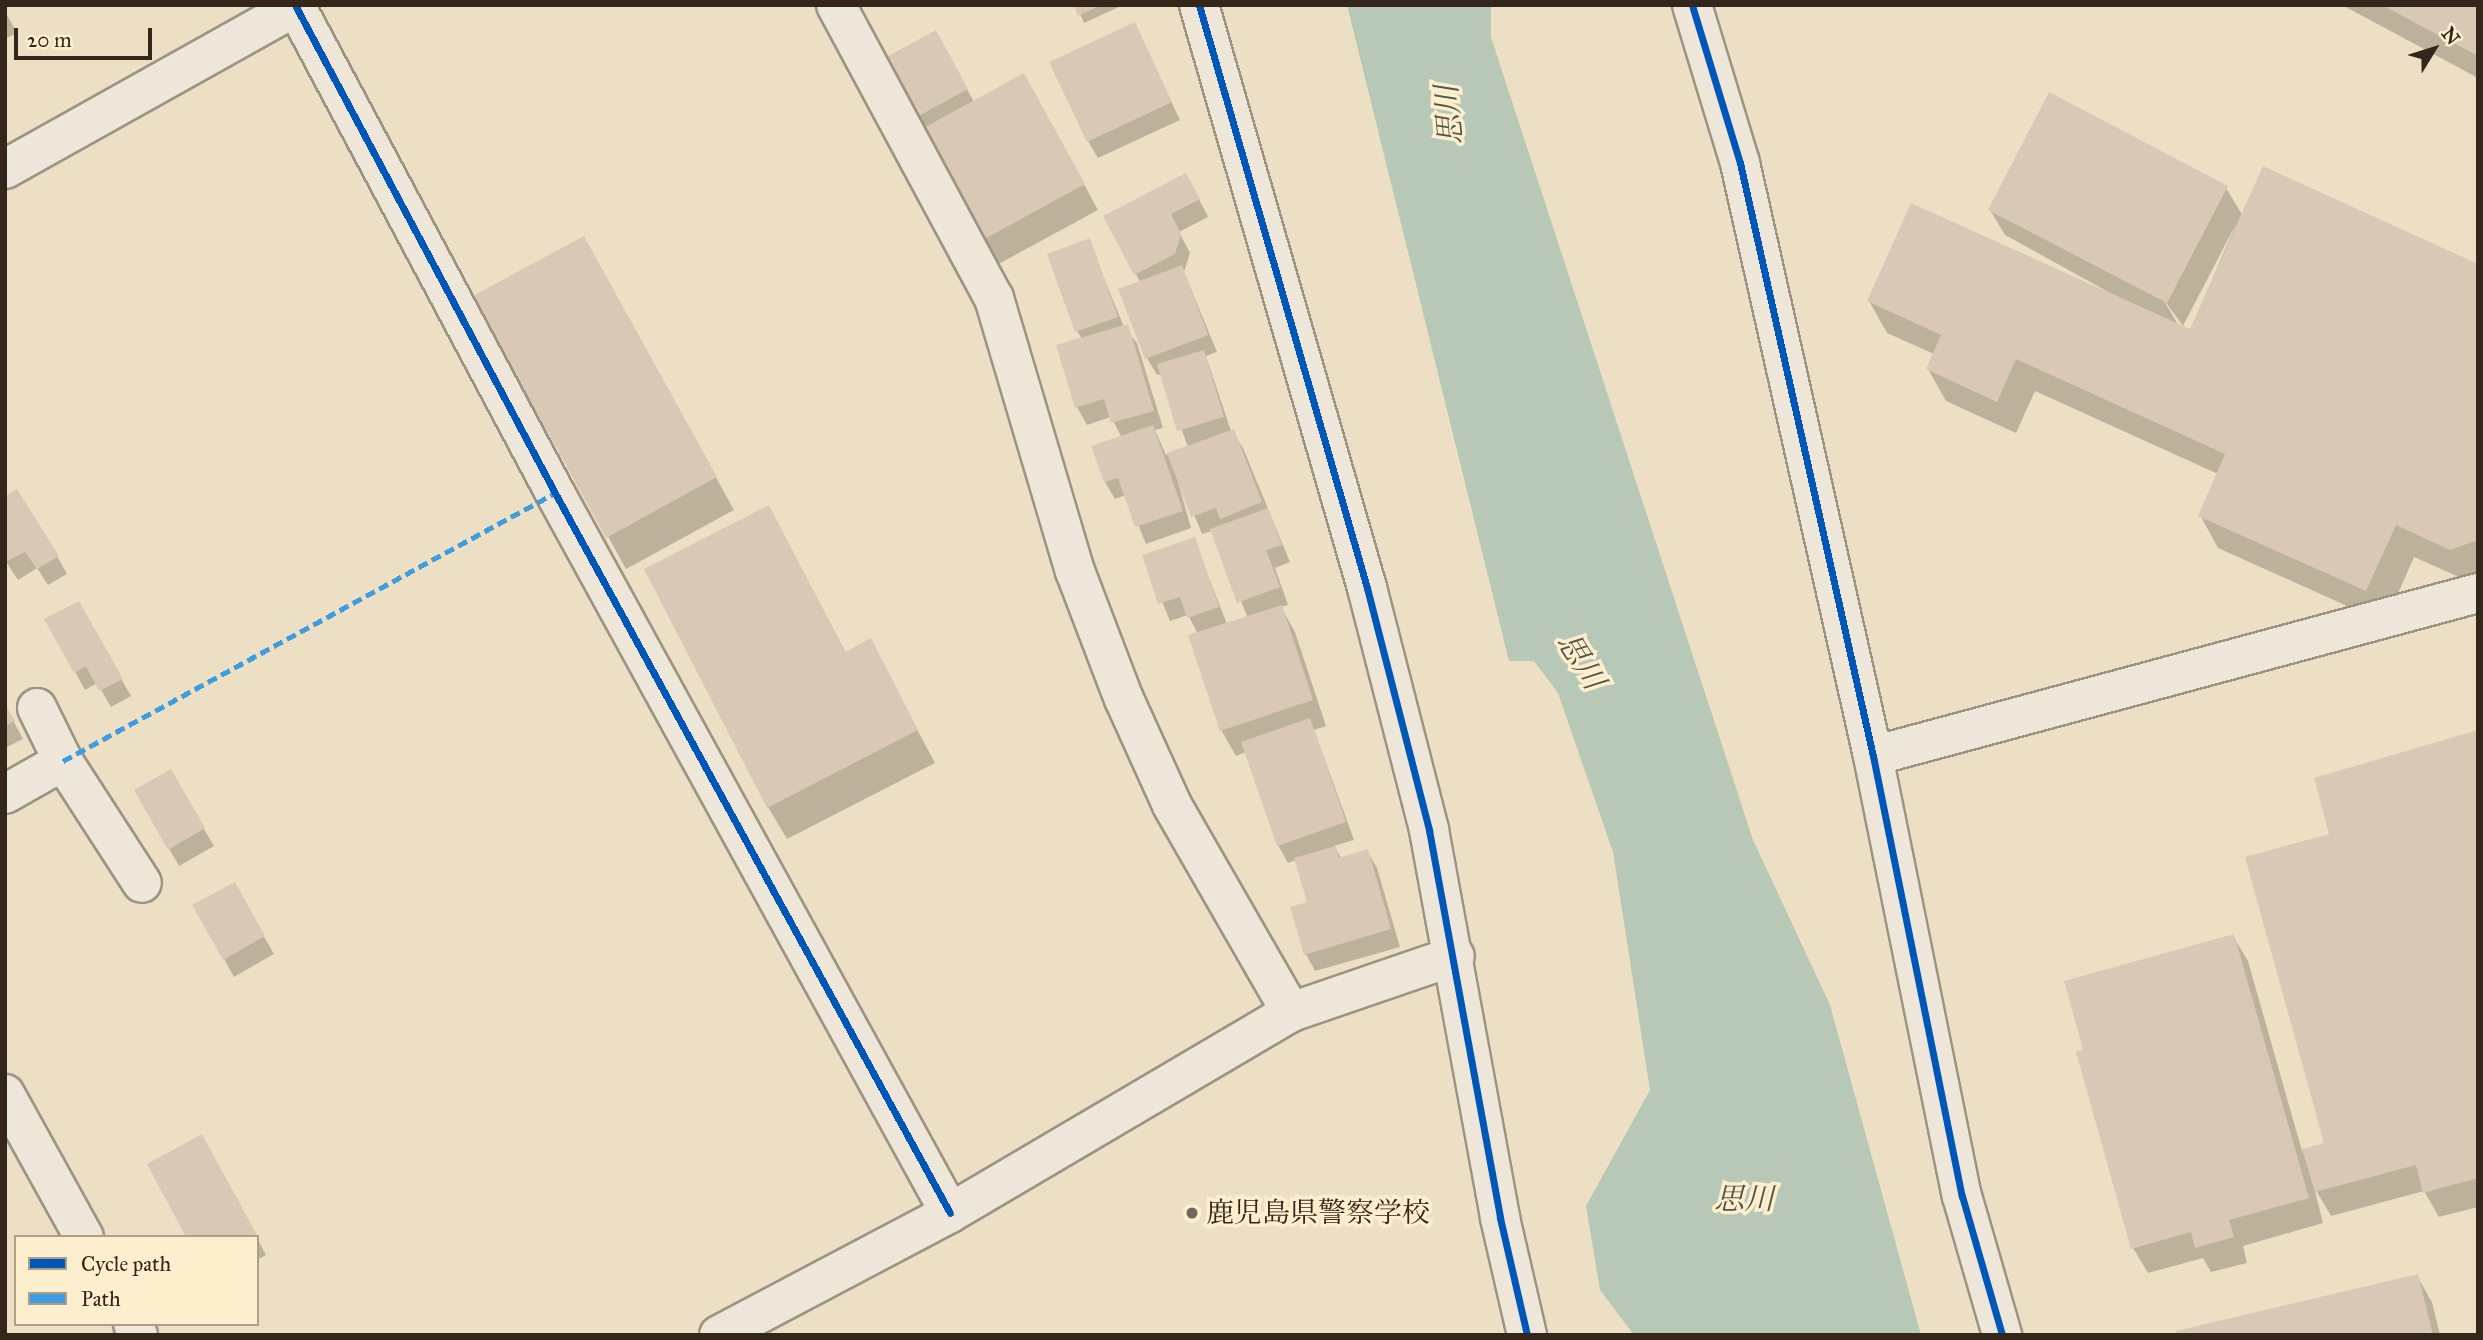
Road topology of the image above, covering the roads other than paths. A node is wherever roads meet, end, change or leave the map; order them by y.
1 (836, 5) edge
2 (1199, 5) edge
3 (1692, 5) edge
4 (296, 6) edge
5 (5, 169) edge
6 (2478, 593) edge
7 (37, 708) dead end
8 (1873, 756) junction
9 (63, 761) junction
10 (5, 794) edge
11 (142, 883) dead end
12 (1455, 956) junction
13 (1291, 1012) junction
14 (5, 1094) edge
15 (950, 1213) junction
16 (83, 1235) edge
17 (719, 1335) edge
18 (1527, 1335) edge
19 (2002, 1335) edge

1 - 13 street
2 - 12 street
3 - 8 street
4 - 5 street
4 - 15 street
6 - 8 street
7 - 9 street
8 - 19 street
9 - 10 street
9 - 11 street
12 - 13 street
12 - 18 street
13 - 15 street
14 - 16 street
15 - 17 street

